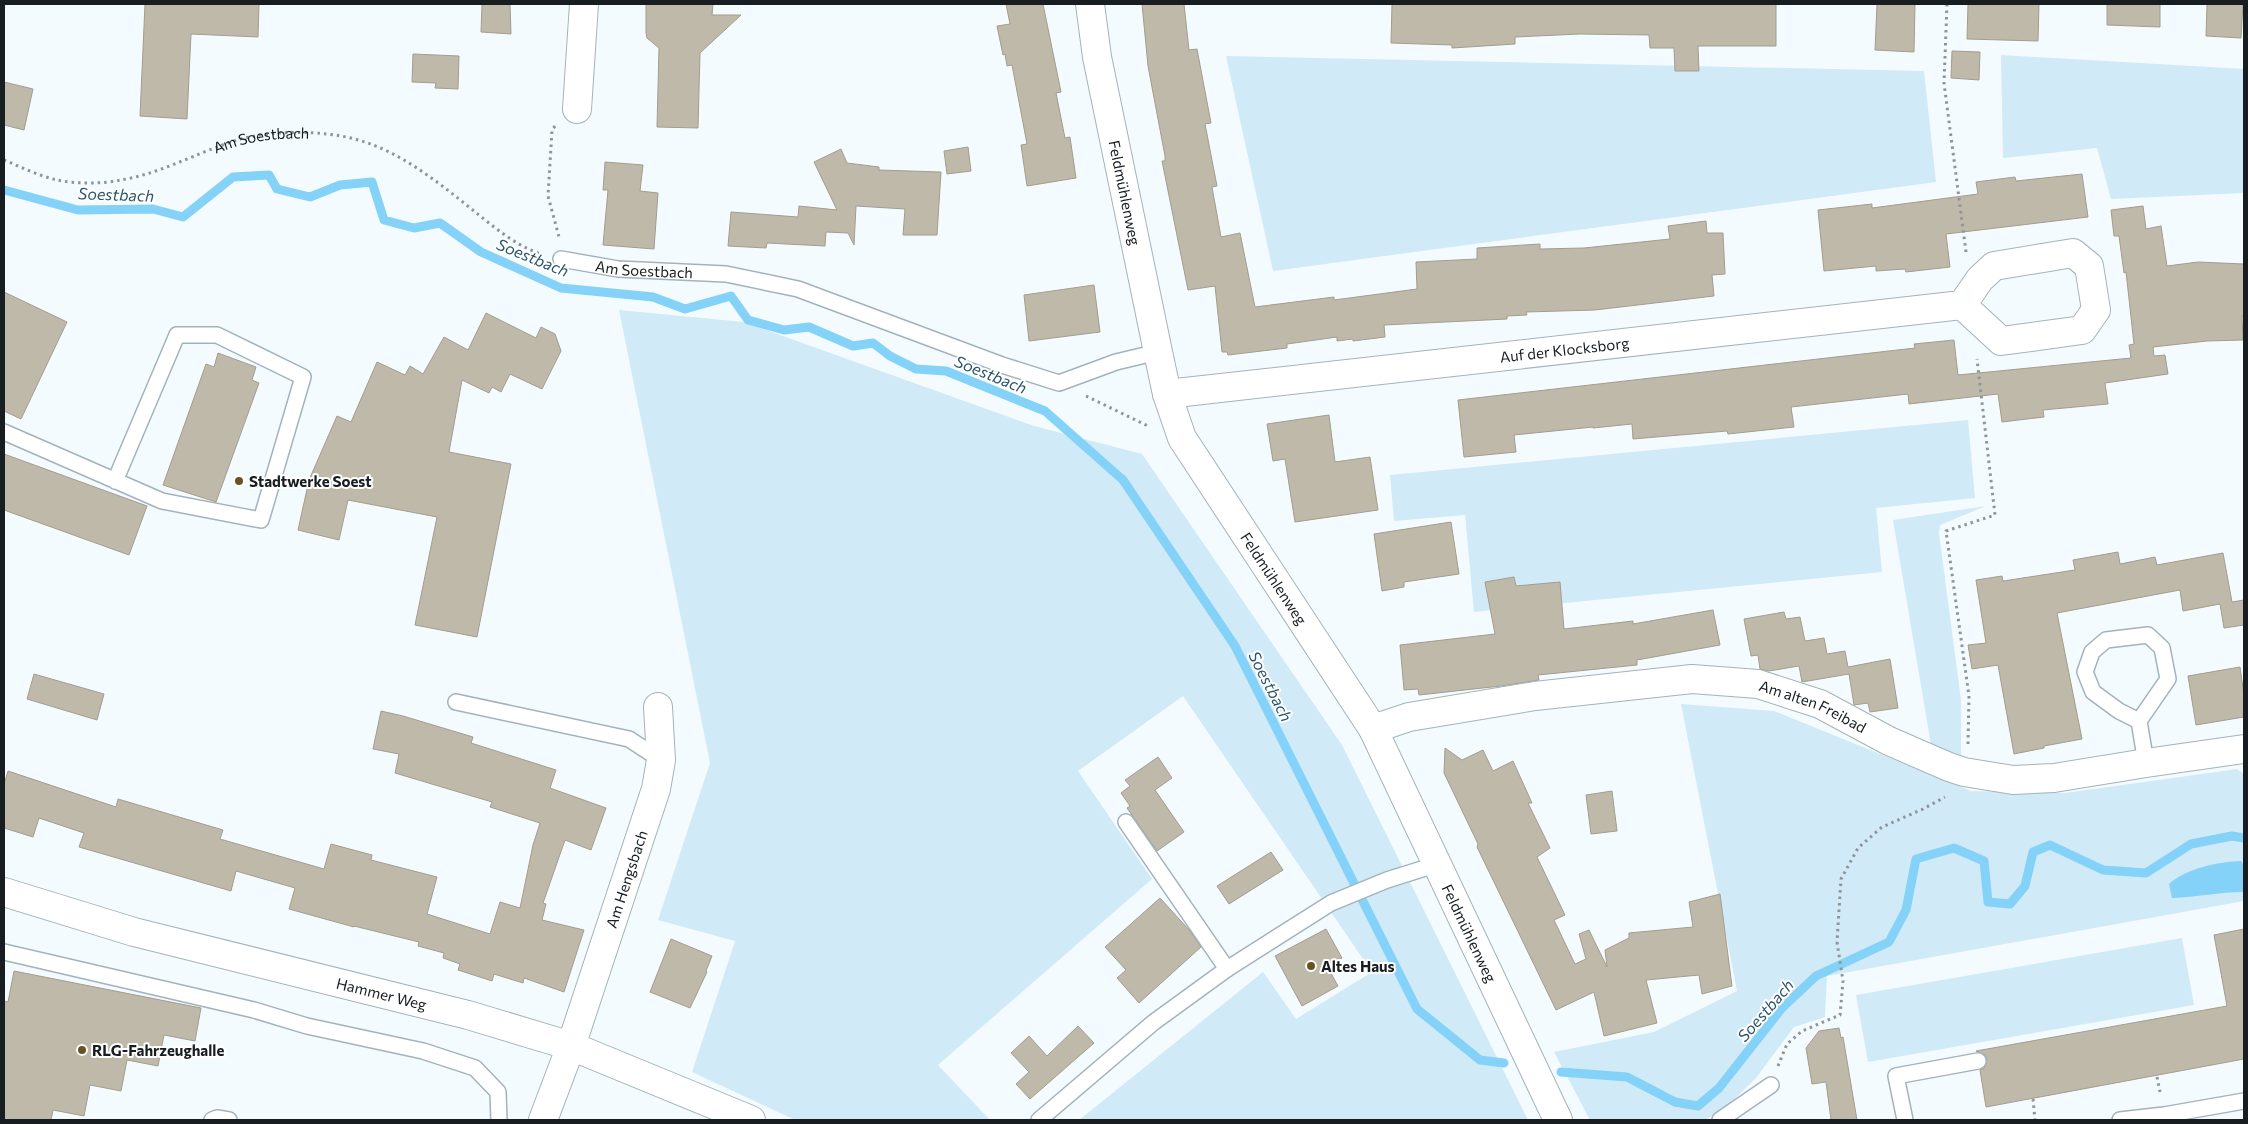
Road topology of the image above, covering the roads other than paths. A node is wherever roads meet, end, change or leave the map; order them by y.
1 (584, 4) edge
2 (1090, 4) edge
3 (577, 109) road end
4 (561, 259) road end
5 (1962, 305) junction
6 (1158, 352) junction
7 (1167, 394) junction
8 (4, 432) edge
9 (115, 481) junction
10 (456, 702) dead end
11 (658, 708) dead end
12 (2139, 722) junction
13 (1373, 729) junction
14 (2244, 749) edge
15 (661, 760) junction
16 (2146, 763) junction
17 (1126, 822) dead end
18 (1438, 864) junction
19 (4, 892) edge
20 (4, 952) edge
21 (1227, 969) junction
22 (571, 1046) junction
23 (1978, 1061) dead end
24 (1770, 1085) road end
25 (2244, 1101) edge
26 (212, 1120) edge
27 (228, 1120) edge
28 (499, 1120) edge
29 (543, 1120) edge
30 (751, 1120) edge
31 (1039, 1120) edge
32 (1558, 1120) edge
33 (1720, 1120) edge
34 (1905, 1120) edge
35 (2120, 1120) edge

1 - 3 street
2 - 6 street, Feldmühlenweg
4 - 6 lane, Am Soestbach
5 - 5 street
5 - 7 street, Auf der Klocksborg
6 - 7 street, Feldmühlenweg
7 - 13 street, Feldmühlenweg
8 - 9 lane
9 - 9 lane
10 - 15 lane
11 - 15 street, Am Hengsbach
12 - 12 lane
12 - 16 lane
13 - 16 street, Am alten Freibad
13 - 18 street, Feldmühlenweg
14 - 16 street, Am alten Freibad
15 - 22 street, Am Hengsbach
17 - 21 lane
18 - 21 lane
18 - 32 street, Feldmühlenweg
19 - 22 street, Hammer Weg
20 - 28 lane
21 - 31 lane
22 - 29 street, Am Hengsbach
22 - 30 street, Hammer Weg
23 - 34 lane
24 - 33 lane
25 - 35 lane
26 - 27 lane

